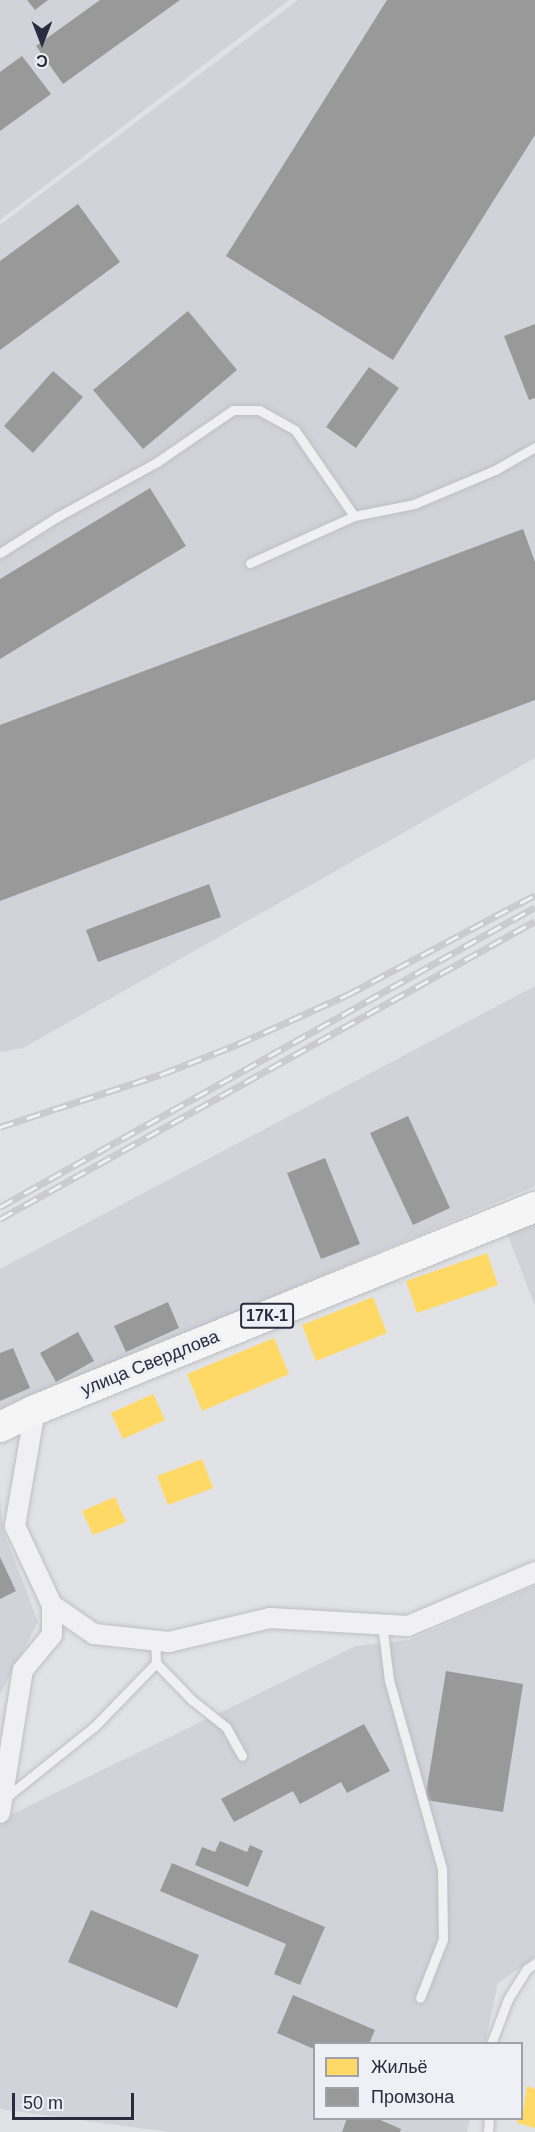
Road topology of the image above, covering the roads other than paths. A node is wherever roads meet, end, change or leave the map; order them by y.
1 (535, 447) edge
2 (354, 516) junction
3 (0, 553) edge
4 (250, 563) dead end
5 (535, 1207) edge
6 (35, 1410) junction
7 (0, 1426) edge
8 (535, 1572) edge
9 (52, 1605) junction
10 (381, 1624) junction
11 (155, 1641) junction
12 (156, 1664) junction
13 (242, 1756) dead end
14 (1, 1807) edge
15 (535, 1963) edge
16 (420, 1998) dead end
17 (491, 2042) edge

1 - 2 lane
2 - 3 lane
2 - 4 lane
5 - 6 main road, улица Свердлова / 17К-1
6 - 7 main road, улица Свердлова / 17К-1
6 - 9 street
8 - 10 street
9 - 11 street
9 - 14 street
10 - 11 street
10 - 16 lane
11 - 12 lane
12 - 13 lane
12 - 14 lane
15 - 17 lane

